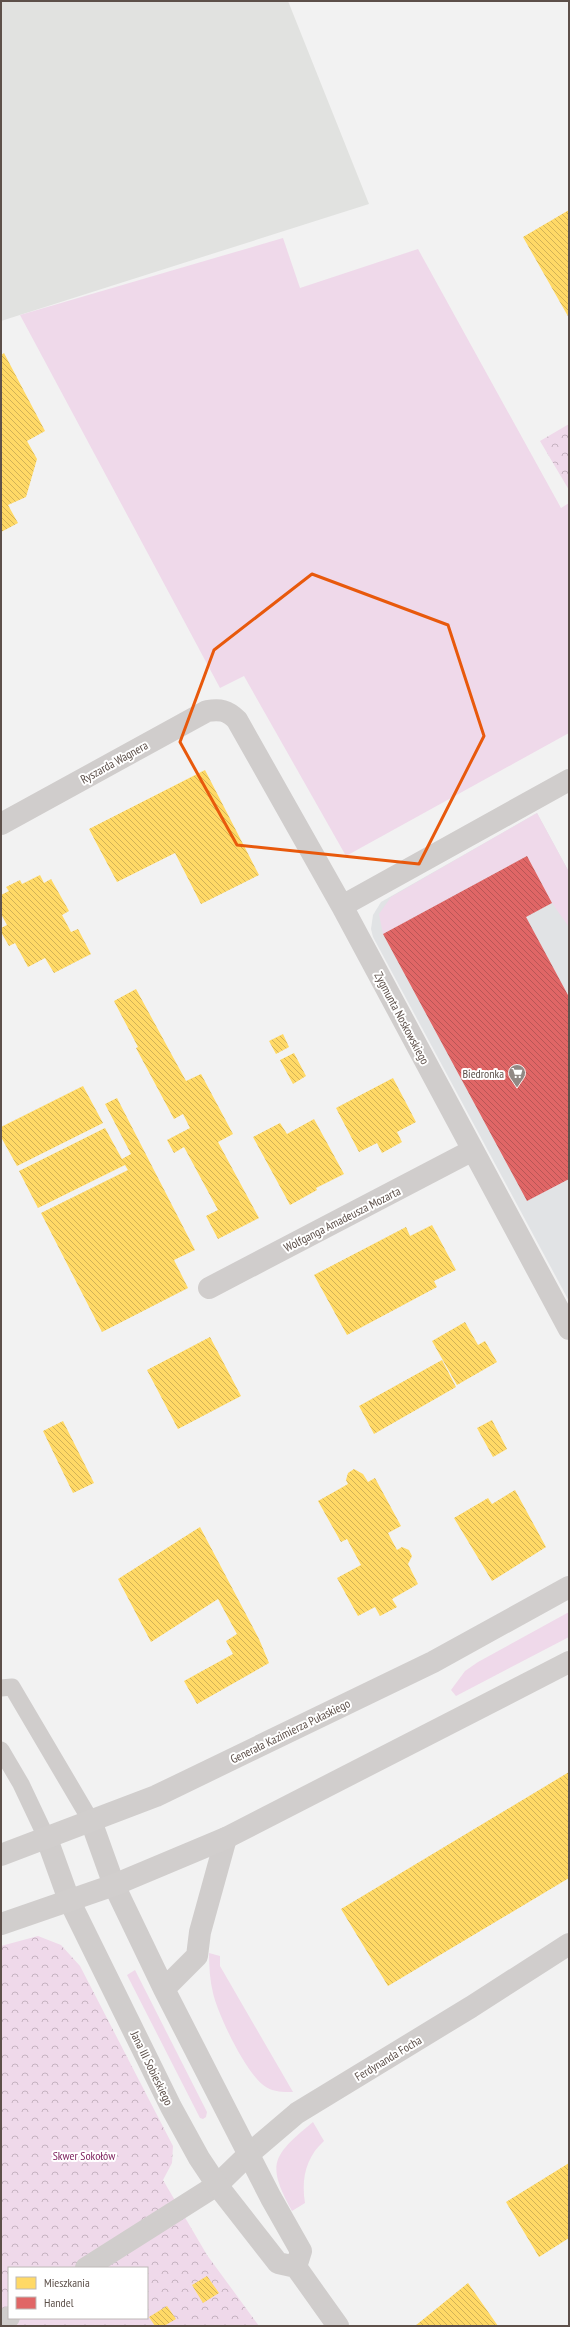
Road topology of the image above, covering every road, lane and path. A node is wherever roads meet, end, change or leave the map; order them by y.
1 (229, 712) joint
2 (569, 780) edge
3 (1, 824) edge
4 (342, 906) junction
5 (474, 1150) junction
6 (210, 1288) dead end
7 (569, 1329) edge
8 (569, 1587) edge
9 (569, 1662) edge
10 (1, 1688) edge
11 (1, 1750) edge
12 (91, 1821) junction
13 (226, 1838) junction
14 (47, 1839) junction
15 (1, 1856) edge
16 (114, 1885) junction
17 (69, 1900) junction
18 (1, 1924) edge
19 (569, 1944) edge
20 (164, 1989) junction
21 (249, 2154) junction
22 (217, 2185) junction
23 (88, 2267) edge
24 (296, 2267) junction
25 (338, 2326) edge

1 - 3 street, Ryszarda Wagnera
1 - 4 street, Zygmunta Noskowskiego
2 - 4 street
4 - 5 street, Zygmunta Noskowskiego
5 - 6 street, Wolfganga Amadeusza Mozarta
5 - 7 street, Zygmunta Noskowskiego
8 - 12 main road, Generała Kazimierza Pułaskiego
9 - 13 main road
10 - 12 lane
11 - 14 lane
12 - 14 main road, Generała Kazimierza Pułaskiego
12 - 16 street
13 - 16 main road
13 - 20 street
14 - 15 main road, Generała Kazimierza Pułaskiego
14 - 17 street, Jana III Sobieskiego
16 - 17 main road
16 - 20 street
17 - 18 main road
17 - 22 street, Jana III Sobieskiego
19 - 21 street, Ferdynanda Focha
20 - 21 street
21 - 22 street, Ferdynanda Focha
21 - 24 street
22 - 23 street, Ferdynanda Focha
22 - 24 street, Jana III Sobieskiego
24 - 25 street

